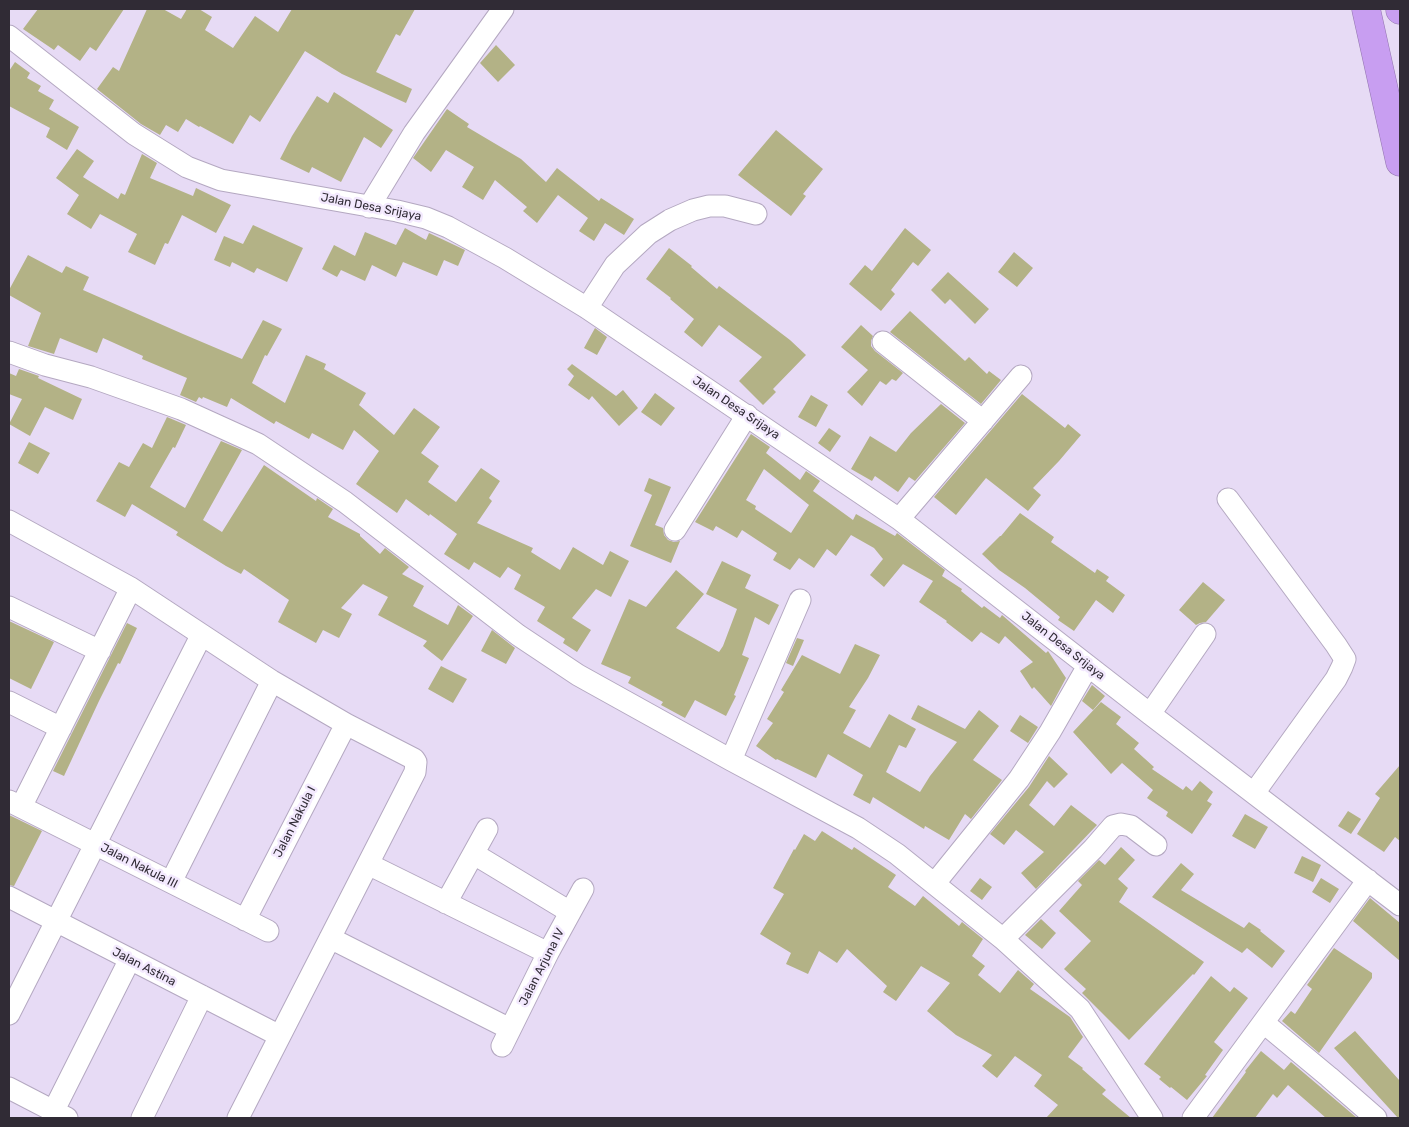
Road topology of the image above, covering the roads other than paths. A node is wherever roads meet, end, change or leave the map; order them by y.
1 (503, 9) edge
2 (1366, 9) edge
3 (9, 36) edge
4 (1400, 162) edge
5 (369, 207) junction
6 (756, 214) dead end
7 (587, 308) junction
8 (883, 342) dead end
9 (9, 352) edge
10 (1021, 376) dead end
11 (747, 416) junction
12 (983, 422) junction
13 (1228, 499) dead end
14 (899, 519) junction
15 (11, 528) edge
16 (675, 530) dead end
17 (131, 588) junction
18 (800, 600) dead end
19 (9, 607) edge
20 (1205, 634) dead end
21 (201, 636) junction
22 (100, 651) junction
23 (1088, 666) junction
24 (272, 681) junction
25 (9, 702) edge
26 (1150, 714) junction
27 (346, 724) junction
28 (62, 728) junction
29 (731, 760) junction
30 (1254, 793) junction
31 (15, 804) edge
32 (487, 829) dead end
33 (95, 844) junction
34 (1156, 845) dead end
35 (474, 854) junction
36 (368, 864) junction
37 (1368, 880) junction
38 (171, 882) junction
39 (935, 884) junction
40 (584, 889) dead end
41 (9, 897) edge
42 (446, 903) junction
43 (1400, 904) edge
44 (570, 912) junction
45 (245, 920) junction
46 (56, 921) junction
47 (268, 931) dead end
48 (330, 938) junction
49 (1003, 939) junction
50 (548, 953) junction
51 (130, 959) junction
52 (202, 996) junction
53 (11, 1003) edge
54 (1264, 1023) junction
55 (280, 1036) junction
56 (9, 1088) edge
57 (60, 1115) edge
58 (142, 1118) edge
59 (238, 1118) edge
60 (1152, 1118) edge
61 (1193, 1118) edge
62 (1376, 1118) edge

1 - 5 street
2 - 4 highway
3 - 5 street, Jalan Desa Srijaya
5 - 7 street, Jalan Desa Srijaya
6 - 7 street
7 - 11 street, Jalan Desa Srijaya
8 - 12 street
9 - 29 street
10 - 12 street
11 - 14 street, Jalan Desa Srijaya
11 - 16 street
12 - 14 street
13 - 30 street
14 - 23 street, Jalan Desa Srijaya
15 - 17 street
17 - 21 street
17 - 22 street
18 - 29 street
19 - 22 street
20 - 26 street
21 - 24 street
21 - 33 street
22 - 28 street
23 - 26 street, Jalan Desa Srijaya
23 - 39 street
24 - 27 street
24 - 38 street
25 - 28 street
26 - 30 street, Jalan Desa Srijaya
27 - 36 street
27 - 45 street, Jalan Nakula I
28 - 31 street
29 - 39 street
30 - 37 street, Jalan Desa Srijaya
31 - 33 street, Jalan Nakula III
32 - 35 street
33 - 38 street, Jalan Nakula III
33 - 46 street
34 - 49 street
35 - 42 street
35 - 44 street
36 - 42 street
36 - 48 street
37 - 43 street, Jalan Desa Srijaya
37 - 54 street
38 - 45 street, Jalan Nakula III
39 - 49 street
40 - 44 street, Jalan Arjuna IV
41 - 46 street, Jalan Astina
42 - 50 street
44 - 50 street, Jalan Arjuna IV
45 - 47 street, Jalan Nakula III
46 - 51 street, Jalan Astina
46 - 53 street
48 - 50 street, Jalan Arjuna IV
48 - 55 street
49 - 60 street
51 - 52 street, Jalan Astina
51 - 57 street
52 - 55 street, Jalan Astina
52 - 58 street
54 - 61 street
54 - 62 street
55 - 59 street
56 - 57 street

